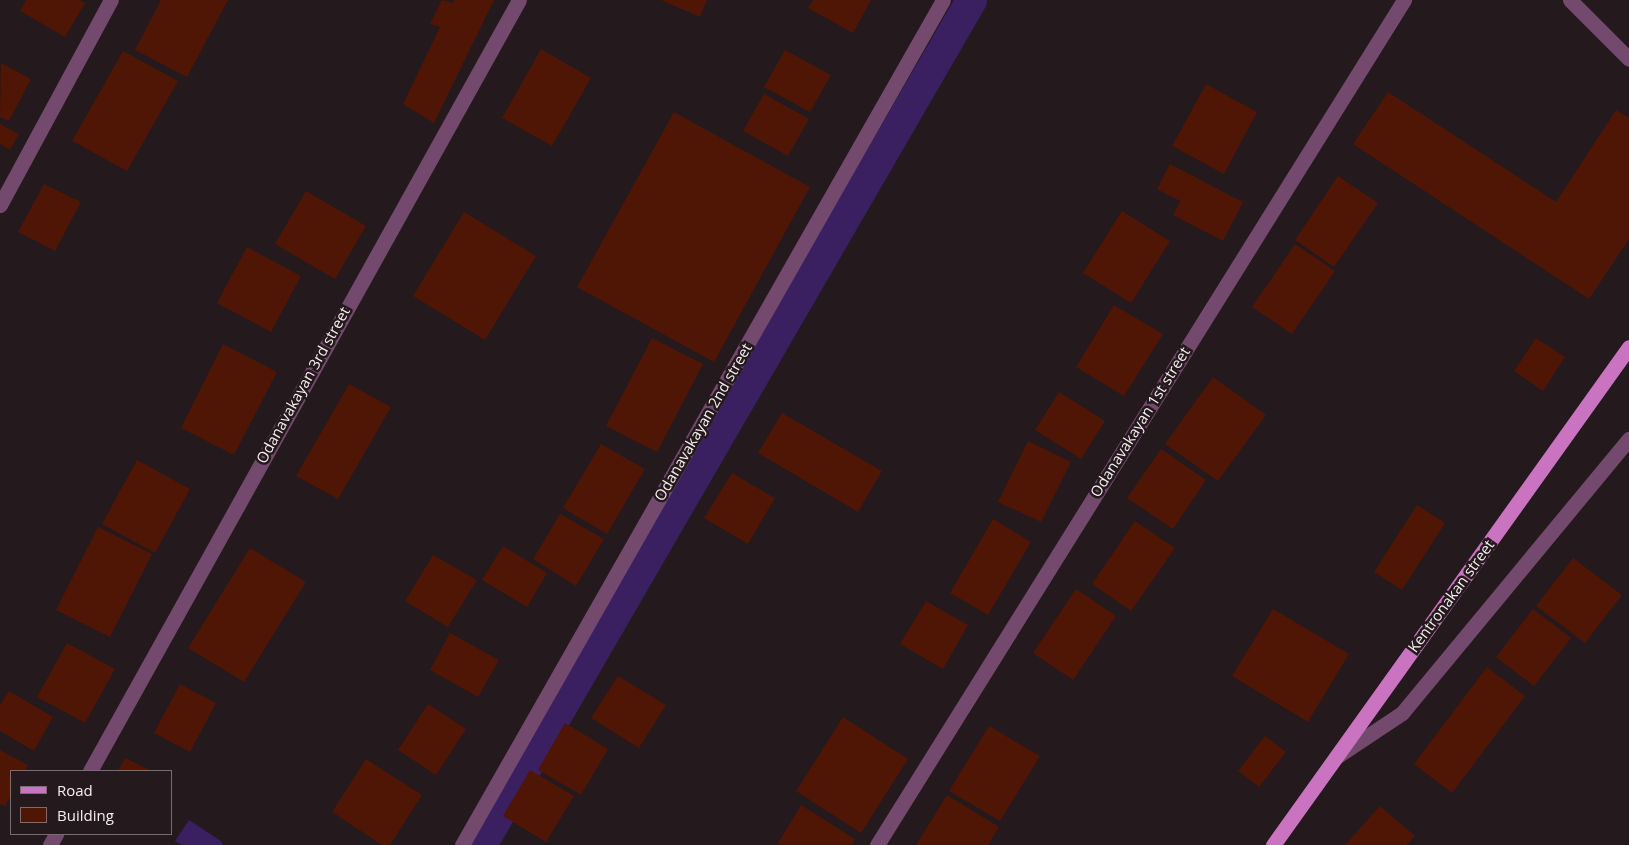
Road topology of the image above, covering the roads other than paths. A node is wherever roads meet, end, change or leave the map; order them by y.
1 (111, 0) edge
2 (519, 0) edge
3 (943, 0) edge
4 (1404, 0) edge
5 (1570, 0) edge
6 (1629, 59) edge
7 (0, 205) edge
8 (1629, 347) edge
9 (1629, 439) edge
10 (1335, 758) junction
11 (91, 770) edge
12 (462, 845) edge
13 (877, 845) edge
14 (1273, 845) edge

1 - 7 street
2 - 11 street, Odanavakayan 3rd street
3 - 12 street, Odanavakayan 2nd street
4 - 13 street, Odanavakayan 1st street
5 - 6 street
8 - 10 main road, Kentronakan street
9 - 10 street
10 - 14 main road, Kentronakan street

